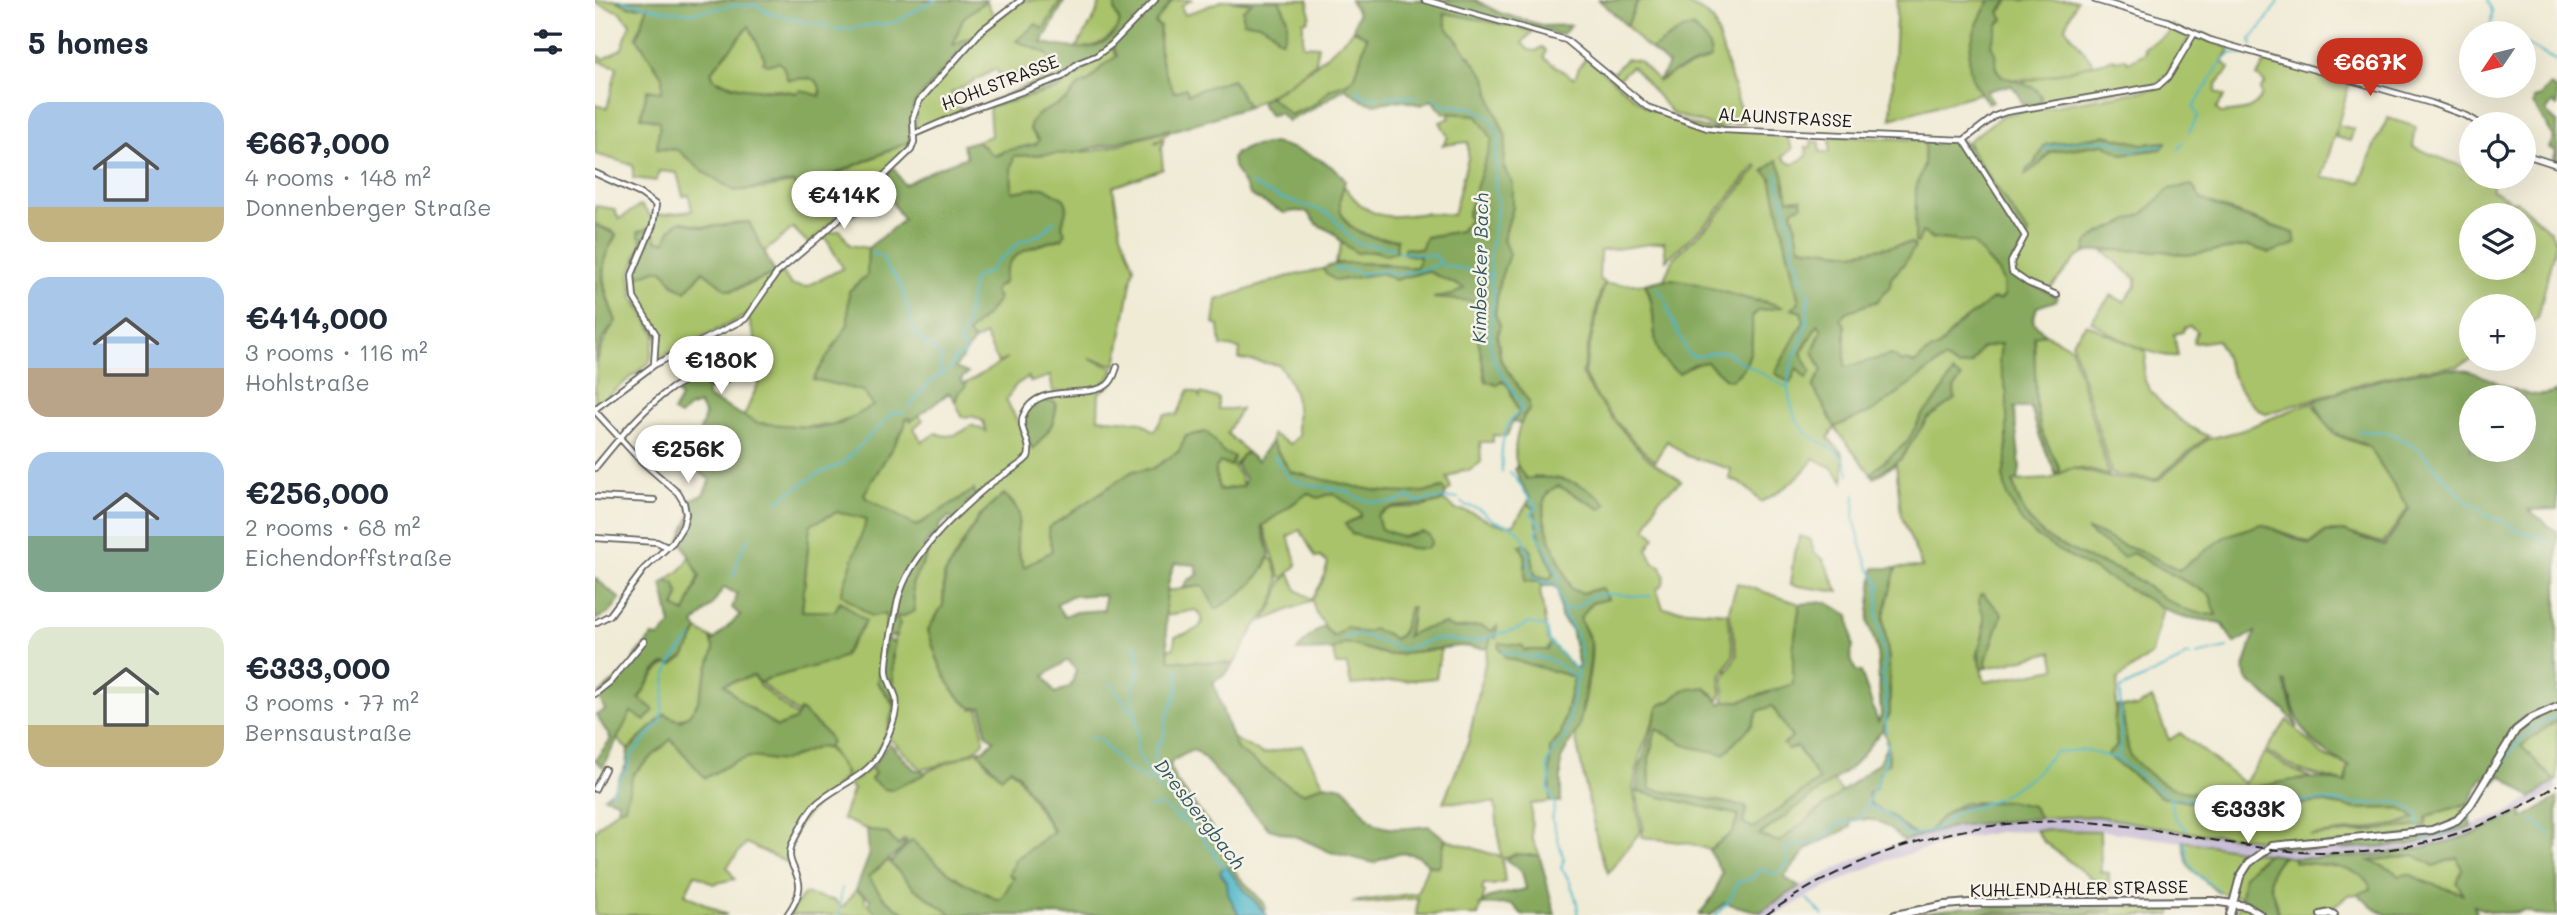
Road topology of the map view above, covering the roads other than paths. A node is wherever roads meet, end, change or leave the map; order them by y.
1 (1021, 0) edge
2 (1155, 0) edge
3 (2095, 0) edge
4 (1427, 1) edge
5 (2194, 34) junction
6 (2459, 113) edge
7 (914, 134) junction
8 (1964, 140) junction
9 (2536, 158) edge
10 (2557, 165) edge
11 (595, 173) edge
12 (2057, 295) dead end
13 (740, 351) dead end
14 (654, 365) junction
15 (1117, 367) dead end
16 (749, 369) dead end
17 (701, 374) junction
18 (595, 410) edge
19 (619, 439) junction
20 (595, 468) edge
21 (595, 497) edge
22 (654, 500) dead end
23 (595, 538) edge
24 (667, 547) junction
25 (595, 623) edge
26 (645, 641) dead end
27 (595, 694) edge
28 (2557, 707) edge
29 (605, 769) dead end
30 (595, 789) edge
31 (2234, 903) junction
32 (787, 915) edge
33 (1895, 915) edge
34 (2230, 915) edge
35 (2261, 915) edge
36 (2321, 915) edge
37 (2334, 915) edge

1 - 7 street, HOHLSTRASSE
2 - 7 street, HOHLSTRASSE
3 - 5 street
4 - 8 street, ALAUNSTRASSE
5 - 6 street
5 - 8 street
7 - 14 street, HOHLSTRASSE
8 - 12 street
9 - 10 street
11 - 14 street
13 - 17 street
14 - 18 street, HOHLSTRASSE
15 - 32 street
16 - 17 street
17 - 19 street
18 - 19 street
19 - 20 street
19 - 24 street
21 - 22 street
23 - 24 street
24 - 25 street
26 - 27 street
28 - 31 main road
29 - 30 street
31 - 33 main road, KUHLENDAHLER STRASSE
31 - 34 main road
31 - 35 main road, KUHLENDAHLER STRASSE
36 - 37 main road

